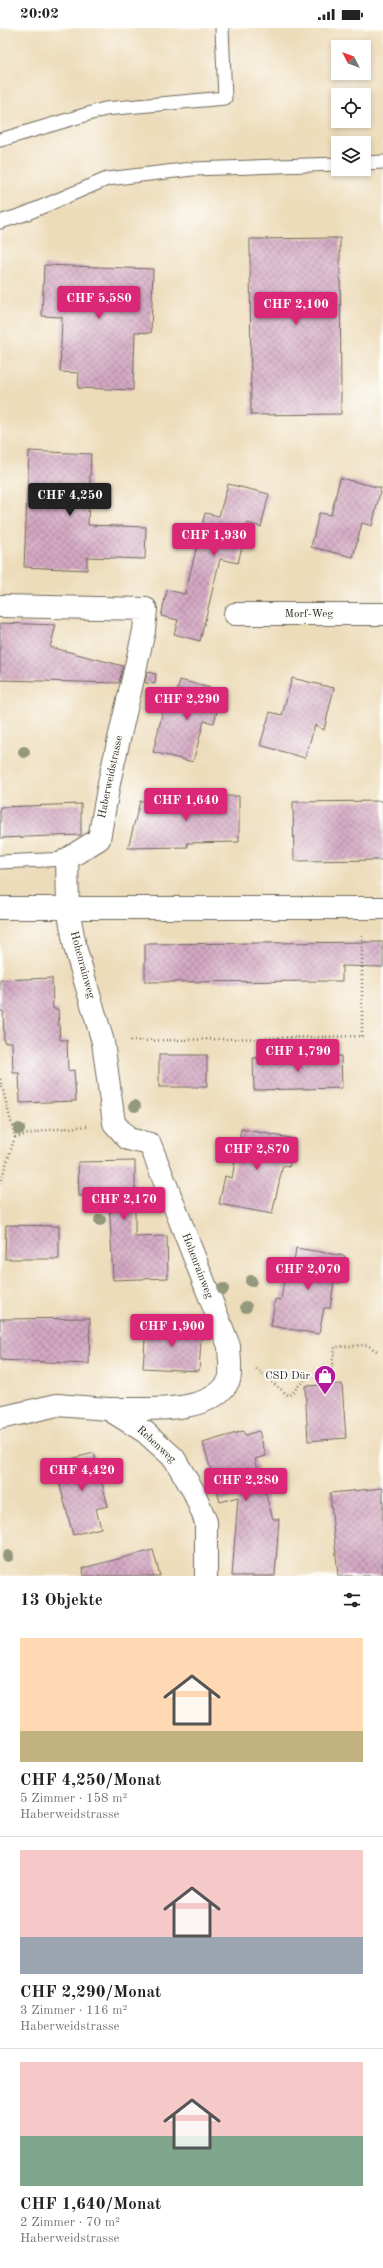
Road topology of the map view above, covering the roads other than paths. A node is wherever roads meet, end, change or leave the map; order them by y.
1 (222, 28) edge
2 (0, 140) edge
3 (383, 162) edge
4 (371, 163) edge
5 (331, 164) edge
6 (0, 222) edge
7 (0, 606) edge
8 (235, 614) dead end
9 (383, 614) edge
10 (67, 860) junction
11 (0, 862) edge
12 (0, 908) edge
13 (68, 908) junction
14 (383, 908) edge
15 (108, 1409) junction
16 (0, 1418) edge
17 (206, 1576) edge

1 - 2 lane
3 - 4 lane
5 - 6 lane
7 - 10 street, Haberweidstrasse
8 - 9 street, Morf-Weg
10 - 11 lane
10 - 13 street
12 - 13 street
13 - 14 street
13 - 15 street, Hohenrainweg
15 - 16 street, Rebenweg
15 - 17 street, Rebenweg

